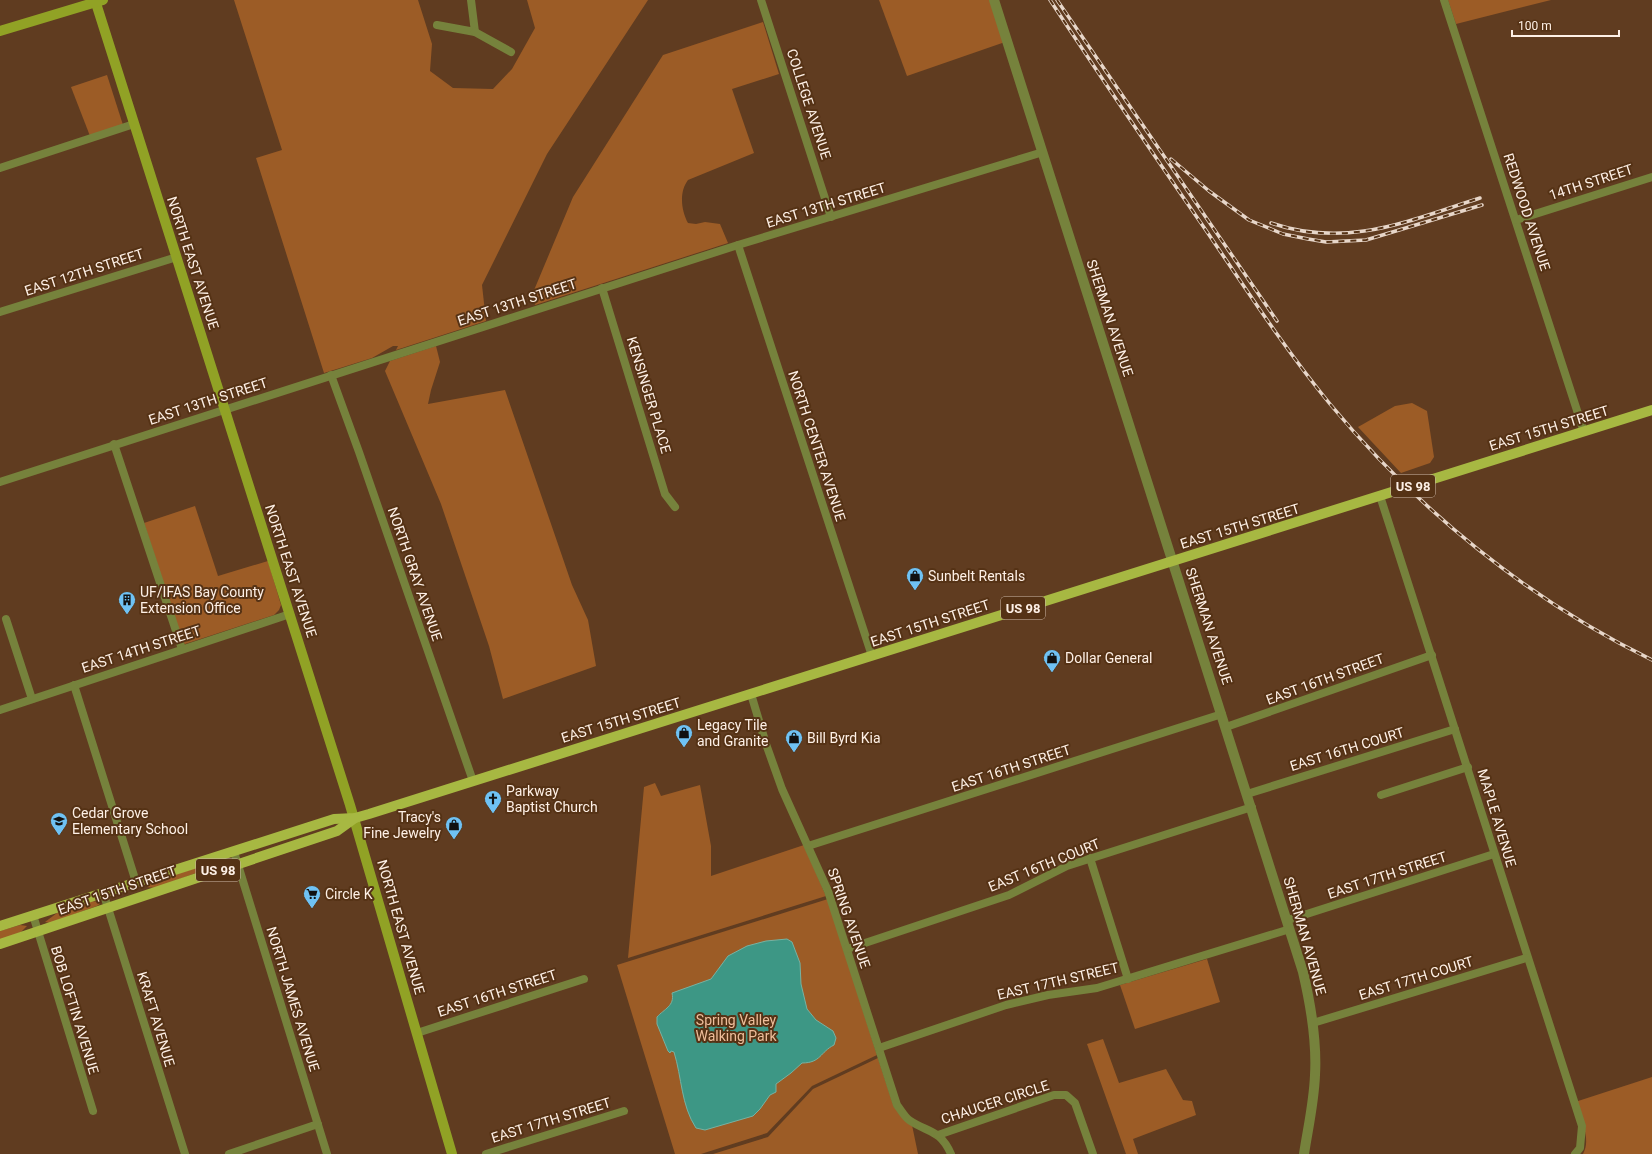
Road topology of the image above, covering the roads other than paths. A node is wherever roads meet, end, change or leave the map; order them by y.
1 (472, 0) edge
2 (761, 0) edge
3 (994, 0) edge
4 (1444, 0) edge
5 (98, 1) edge
6 (437, 25) dead end
7 (0, 31) edge
8 (475, 32) junction
9 (511, 52) dead end
10 (134, 124) junction
11 (1043, 152) junction
12 (0, 168) edge
13 (1652, 177) edge
14 (831, 217) junction
15 (1516, 220) junction
16 (738, 245) junction
17 (177, 257) junction
18 (602, 288) junction
19 (0, 312) edge
20 (331, 375) junction
21 (225, 409) junction
22 (1652, 410) edge
23 (1584, 432) junction
24 (114, 444) junction
25 (0, 482) edge
26 (1380, 496) junction
27 (675, 507) dead end
28 (1174, 561) junction
29 (290, 614) junction
30 (6, 619) dead end
31 (182, 649) junction
32 (1432, 655) junction
33 (872, 656) junction
34 (74, 685) junction
35 (751, 694) junction
36 (32, 699) junction
37 (0, 710) edge
38 (1222, 714) junction
39 (1226, 727) junction
40 (1455, 729) junction
41 (1468, 767) junction
42 (473, 781) junction
43 (1247, 794) junction
44 (1381, 795) dead end
45 (1252, 807) junction
46 (355, 818) junction
47 (808, 846) junction
48 (234, 852) junction
49 (1494, 854) junction
50 (1090, 858) junction
51 (238, 864) junction
52 (136, 882) junction
53 (103, 892) junction
54 (153, 893) junction
55 (127, 902) junction
56 (108, 908) junction
57 (33, 915) junction
58 (1289, 924) junction
59 (0, 926) edge
60 (38, 932) junction
61 (0, 944) edge
62 (847, 949) junction
63 (1526, 958) junction
64 (584, 979) dead end
65 (1128, 979) junction
66 (1313, 1023) junction
67 (417, 1033) junction
68 (879, 1048) junction
69 (93, 1111) dead end
70 (624, 1111) dead end
71 (318, 1124) junction
72 (938, 1135) junction
73 (248, 1151) edge
74 (1578, 1151) edge
75 (185, 1154) edge
76 (229, 1154) edge
77 (328, 1154) edge
78 (452, 1154) edge
79 (486, 1154) edge
80 (951, 1154) edge
81 (1093, 1154) edge
82 (1304, 1154) edge

1 - 8 street
2 - 14 street, COLLEGE AVENUE
3 - 11 street, SHERMAN AVENUE
4 - 15 street, REDWOOD AVENUE
5 - 7 main road
5 - 10 main road, NORTH EAST AVENUE
6 - 8 street
8 - 9 street
10 - 12 street
10 - 17 main road, NORTH EAST AVENUE
11 - 14 street, EAST 13TH STREET
11 - 28 street, SHERMAN AVENUE
13 - 15 street, 14TH STREET
14 - 16 street, EAST 13TH STREET
15 - 23 street, REDWOOD AVENUE
16 - 18 street, EAST 13TH STREET
16 - 33 street, NORTH CENTER AVENUE
17 - 19 street, EAST 12TH STREET
17 - 21 main road, NORTH EAST AVENUE
18 - 20 street, EAST 13TH STREET
18 - 27 street, KENSINGER PLACE
20 - 21 street, EAST 13TH STREET
20 - 42 street, NORTH GRAY AVENUE
21 - 24 street, EAST 13TH STREET
21 - 29 main road, NORTH EAST AVENUE
22 - 23 main road, EAST 15TH STREET / US 98
23 - 26 main road, EAST 15TH STREET / US 98
24 - 25 street, EAST 13TH STREET
24 - 31 street
26 - 28 main road, EAST 15TH STREET / US 98
26 - 32 street, MAPLE AVENUE
28 - 33 main road, EAST 15TH STREET / US 98
28 - 38 street, SHERMAN AVENUE
29 - 31 street, EAST 14TH STREET
29 - 46 main road, NORTH EAST AVENUE
30 - 36 street
31 - 34 street, EAST 14TH STREET
32 - 39 street, EAST 16TH STREET
32 - 40 street, MAPLE AVENUE
33 - 35 main road, EAST 15TH STREET / US 98
34 - 36 street, EAST 14TH STREET
34 - 52 street
35 - 42 main road, EAST 15TH STREET / US 98
35 - 47 street, SPRING AVENUE
36 - 37 street, EAST 14TH STREET
38 - 39 street, SHERMAN AVENUE
38 - 47 street, EAST 16TH STREET
39 - 43 street, SHERMAN AVENUE
40 - 41 street, MAPLE AVENUE
40 - 43 street, EAST 16TH COURT
41 - 44 street
41 - 49 street, MAPLE AVENUE
42 - 46 main road, EAST 15TH STREET / US 98
43 - 45 street, SHERMAN AVENUE
45 - 50 street, EAST 16TH COURT
45 - 58 street, SHERMAN AVENUE
46 - 48 main road, EAST 15TH STREET / US 98
46 - 51 main road, EAST 15TH STREET / US 98
46 - 67 main road, NORTH EAST AVENUE
47 - 62 street, SPRING AVENUE
48 - 51 street, NORTH JAMES AVENUE
48 - 52 main road, EAST 15TH STREET / US 98
49 - 58 street, EAST 17TH STREET
49 - 63 street, MAPLE AVENUE
50 - 62 street, EAST 16TH COURT
50 - 65 street
51 - 54 main road, EAST 15TH STREET / US 98
51 - 71 street, NORTH JAMES AVENUE
52 - 53 main road, EAST 15TH STREET / US 98
52 - 54 main road
52 - 55 main road
53 - 56 street, KRAFT AVENUE
53 - 57 main road, EAST 15TH STREET / US 98
54 - 55 main road, EAST 15TH STREET / US 98
55 - 56 main road, EAST 15TH STREET / US 98
56 - 60 main road, EAST 15TH STREET / US 98
56 - 75 street, KRAFT AVENUE
57 - 59 main road, EAST 15TH STREET / US 98
57 - 60 street, BOB LOFTIN AVENUE
58 - 65 street, EAST 17TH STREET
58 - 66 street, SHERMAN AVENUE
60 - 61 main road, EAST 15TH STREET / US 98
60 - 69 street, BOB LOFTIN AVENUE
62 - 68 street, SPRING AVENUE
63 - 66 street, EAST 17TH COURT
63 - 74 street, MAPLE AVENUE
64 - 67 street, EAST 16TH STREET
65 - 68 street, EAST 17TH STREET
66 - 82 street, SHERMAN AVENUE
67 - 78 main road, NORTH EAST AVENUE
68 - 72 street, SPRING AVENUE
70 - 79 street, EAST 17TH STREET
71 - 73 street
71 - 77 street, NORTH JAMES AVENUE
72 - 80 street, CHAUCER CIRCLE
72 - 81 street, CHAUCER CIRCLE
73 - 76 street

